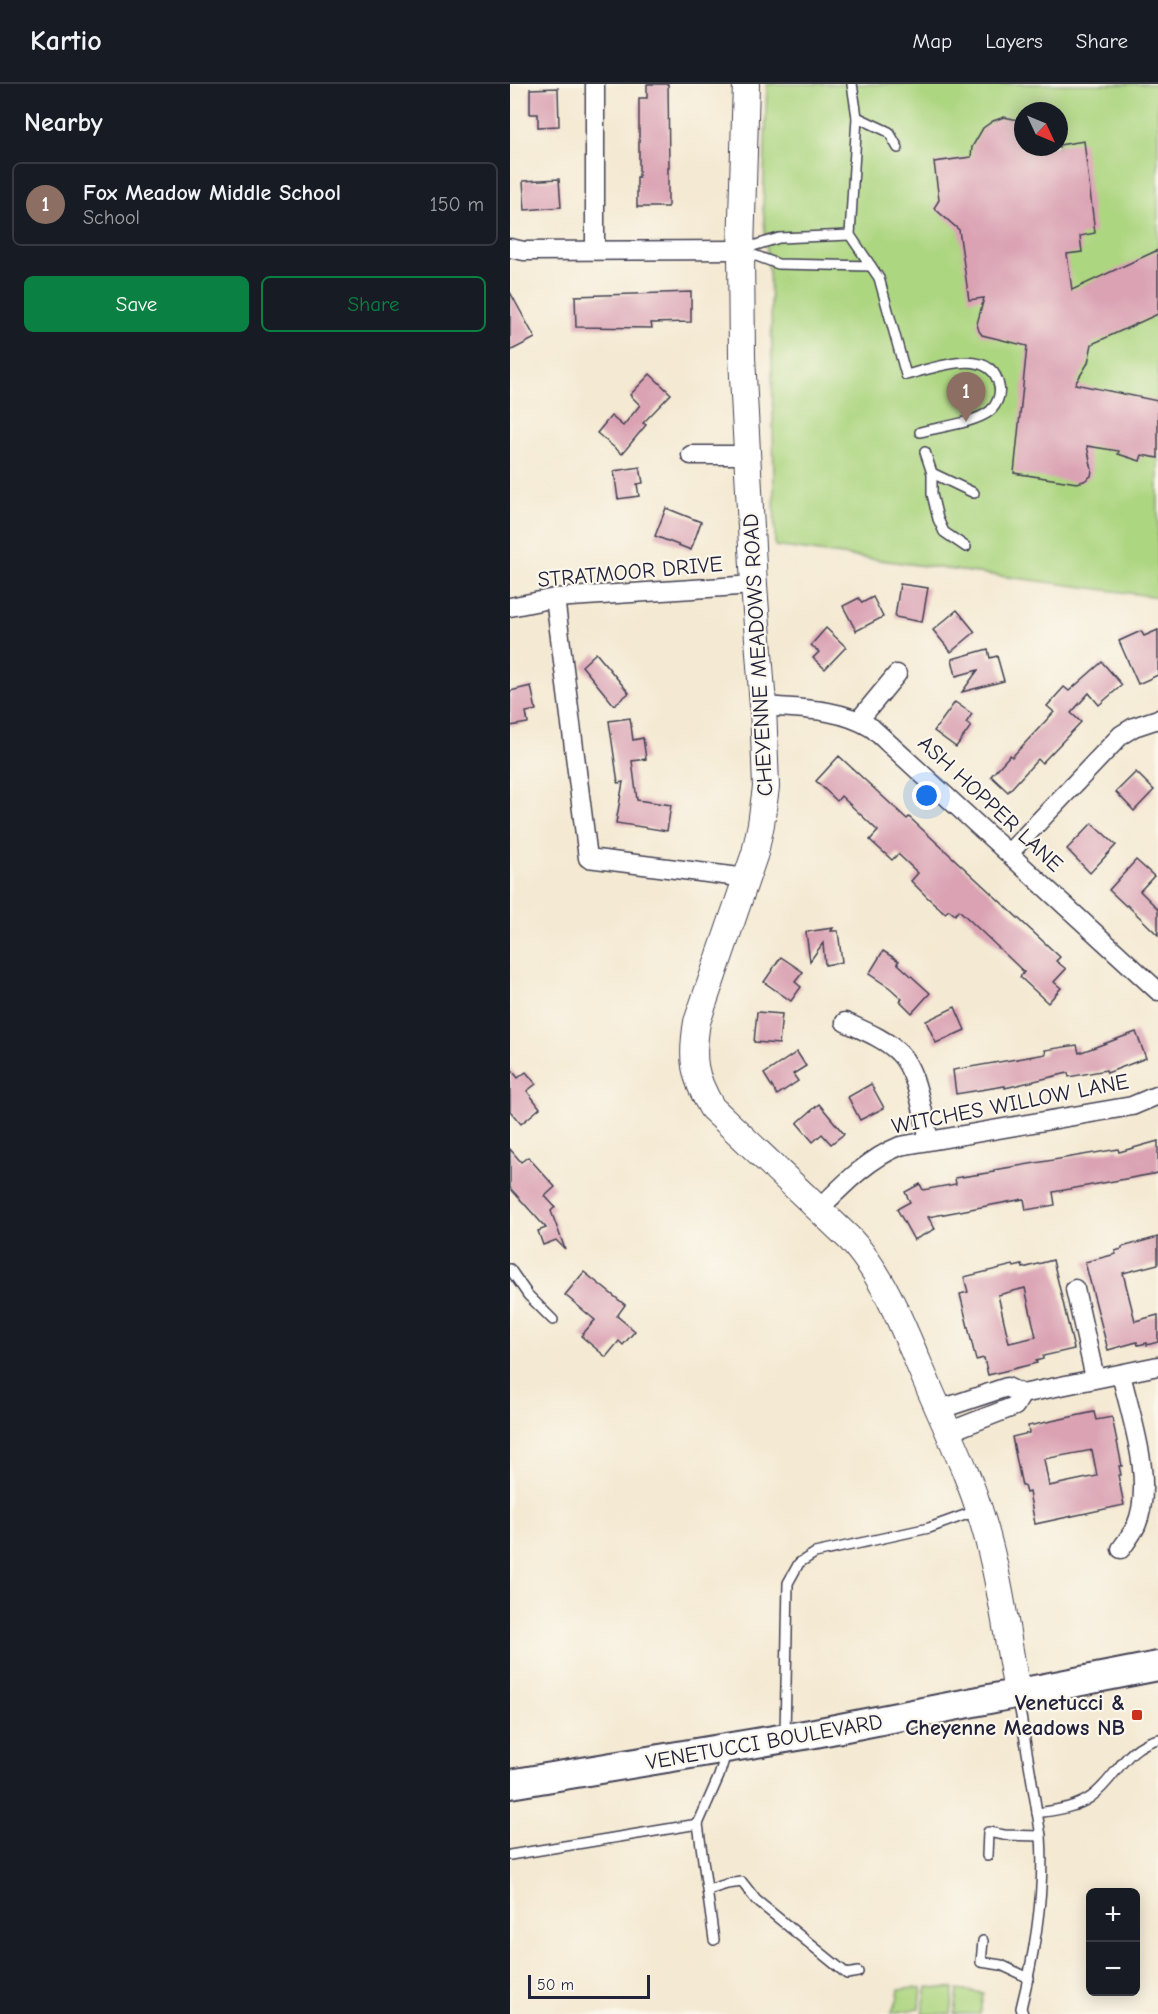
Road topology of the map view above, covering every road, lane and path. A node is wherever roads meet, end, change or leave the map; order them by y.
1 (595, 84) edge
2 (746, 84) edge
3 (852, 84) edge
4 (857, 117) junction
5 (898, 148) dead end
6 (850, 235) junction
7 (510, 248) edge
8 (595, 250) junction
9 (741, 250) junction
10 (871, 266) junction
11 (920, 432) dead end
12 (925, 452) dead end
13 (692, 455) dead end
14 (748, 455) junction
15 (932, 473) junction
16 (974, 493) dead end
17 (966, 547) dead end
18 (754, 585) junction
19 (555, 598) junction
20 (510, 607) edge
21 (897, 674) dead end
22 (764, 706) junction
23 (1158, 719) edge
24 (859, 720) junction
25 (1008, 853) junction
26 (747, 878) junction
27 (1158, 991) edge
28 (845, 1022) dead end
29 (1158, 1095) edge
30 (929, 1140) junction
31 (819, 1209) junction
32 (510, 1269) edge
33 (1075, 1289) dead end
34 (553, 1320) dead end
35 (1158, 1366) edge
36 (1121, 1374) junction
37 (1095, 1378) junction
38 (943, 1421) junction
39 (979, 1510) junction
40 (1121, 1549) dead end
41 (1158, 1666) edge
42 (1017, 1692) junction
43 (785, 1738) junction
44 (1158, 1739) edge
45 (728, 1748) junction
46 (510, 1784) edge
47 (1037, 1813) junction
48 (698, 1824) junction
49 (1041, 1836) junction
50 (510, 1855) edge
51 (987, 1856) dead end
52 (708, 1890) junction
53 (714, 1940) dead end
54 (983, 1941) dead end
55 (858, 1972) dead end
56 (1029, 1977) junction
57 (1023, 2014) edge

1 - 8 street
2 - 9 main road, CHEYENNE MEADOWS ROAD
3 - 4 lane
4 - 5 lane
4 - 6 lane
6 - 9 lane
6 - 10 lane
7 - 8 street
8 - 9 street
9 - 10 lane
9 - 14 main road, CHEYENNE MEADOWS ROAD
10 - 11 lane
12 - 15 lane
13 - 14 street
14 - 18 main road, CHEYENNE MEADOWS ROAD
15 - 16 lane
15 - 17 lane
18 - 19 street, STRATMOOR DRIVE
18 - 22 main road, CHEYENNE MEADOWS ROAD
19 - 20 street, STRATMOOR DRIVE
19 - 26 street
21 - 24 street
22 - 24 street, ASH HOPPER LANE
22 - 26 main road, CHEYENNE MEADOWS ROAD
23 - 25 street
24 - 25 street, ASH HOPPER LANE
25 - 27 street, ASH HOPPER LANE
26 - 31 main road, CHEYENNE MEADOWS ROAD
28 - 30 street
29 - 30 street, WITCHES WILLOW LANE
30 - 31 street, WITCHES WILLOW LANE
31 - 38 main road, CHEYENNE MEADOWS ROAD
32 - 34 lane
33 - 37 street
35 - 36 street
36 - 37 street
36 - 40 street
37 - 38 street
38 - 39 main road, CHEYENNE MEADOWS ROAD
39 - 42 main road, CHEYENNE MEADOWS ROAD
39 - 43 lane
41 - 42 main road, VENETUCCI BOULEVARD
42 - 43 main road, VENETUCCI BOULEVARD
42 - 47 lane, CHEYENNE MEADOWS ROAD
43 - 45 main road, VENETUCCI BOULEVARD
44 - 47 lane
45 - 46 main road, VENETUCCI BOULEVARD
45 - 48 lane
47 - 49 lane, CHEYENNE MEADOWS ROAD
48 - 50 lane
48 - 52 lane
49 - 51 lane
49 - 56 lane, CHEYENNE MEADOWS ROAD
52 - 53 lane
52 - 55 lane
54 - 56 lane
56 - 57 lane, CHEYENNE MEADOWS ROAD

